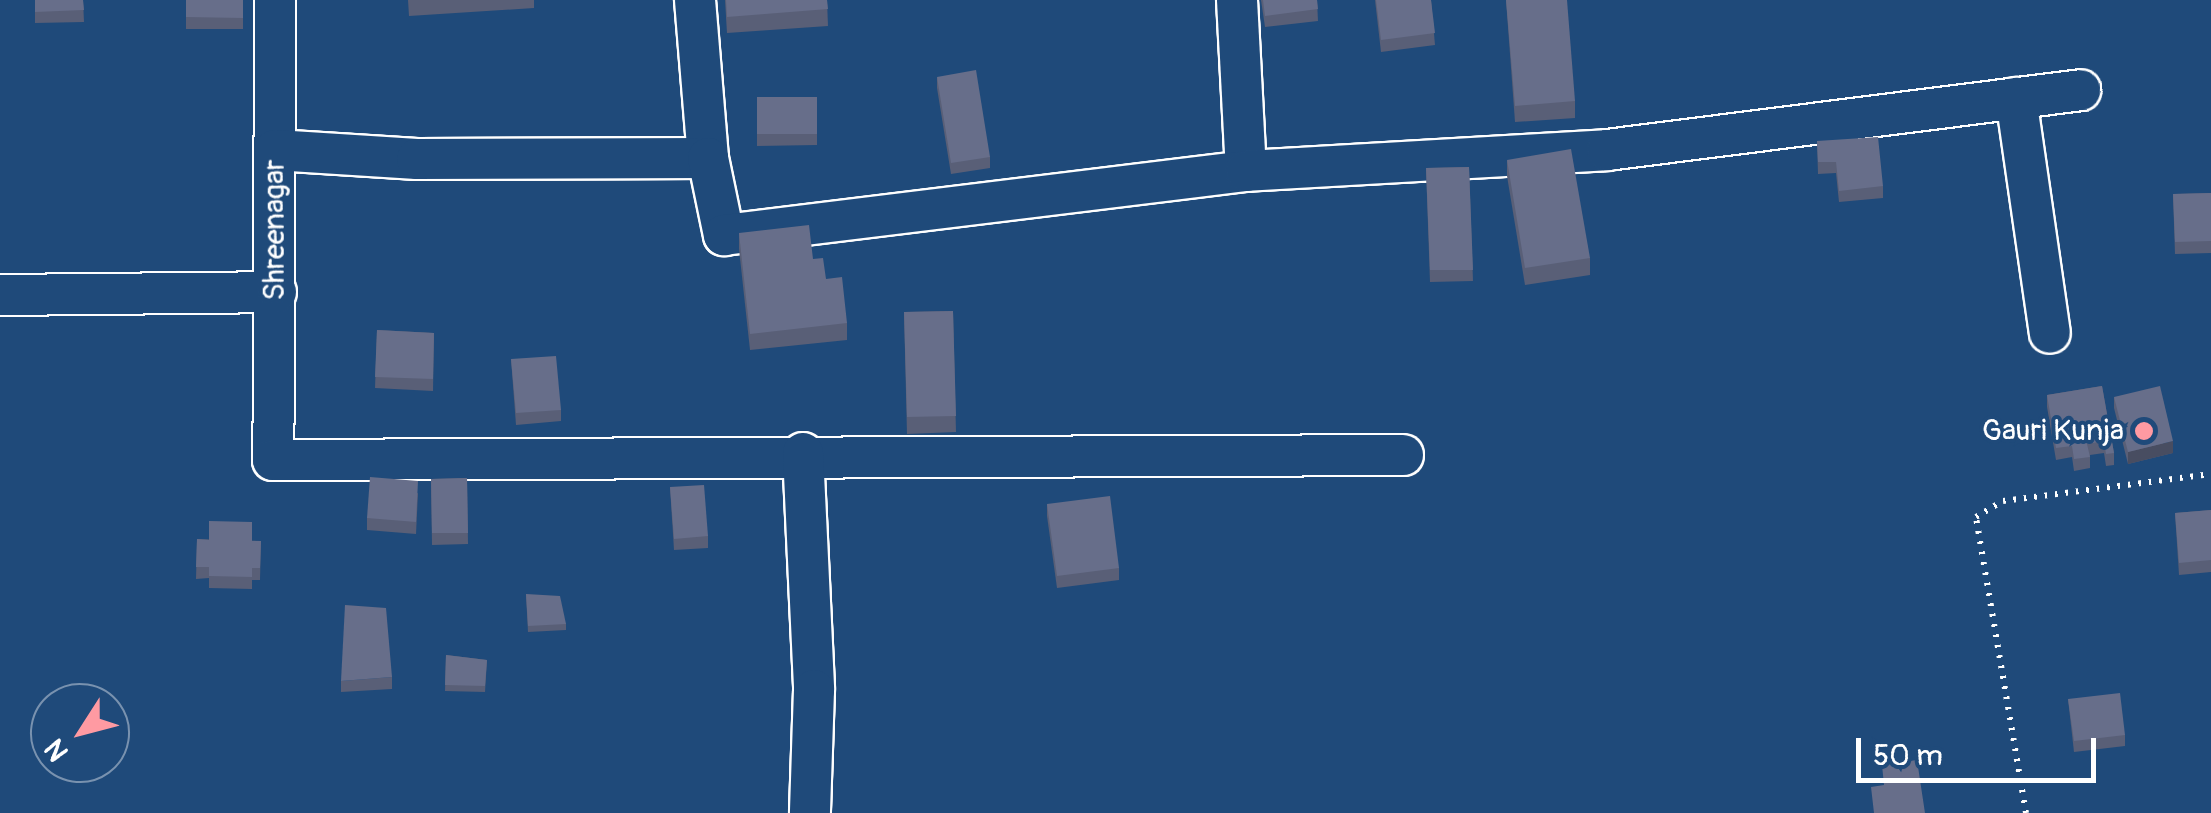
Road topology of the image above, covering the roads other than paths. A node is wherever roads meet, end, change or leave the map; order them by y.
1 (275, 0) edge
2 (695, 0) edge
3 (1237, 0) edge
4 (2080, 90) dead end
5 (2016, 98) junction
6 (274, 150) junction
7 (708, 158) junction
8 (1246, 171) junction
9 (276, 292) junction
10 (0, 295) edge
11 (2050, 333) dead end
12 (803, 453) junction
13 (1403, 455) dead end
14 (810, 813) edge

1 - 6 street, Shreenagar
2 - 7 street
3 - 8 street
4 - 5 street
5 - 8 street
5 - 11 street
6 - 7 street
6 - 9 street, Shreenagar
7 - 8 street
9 - 10 street
9 - 12 street, Shreenagar
12 - 13 street
12 - 14 street

